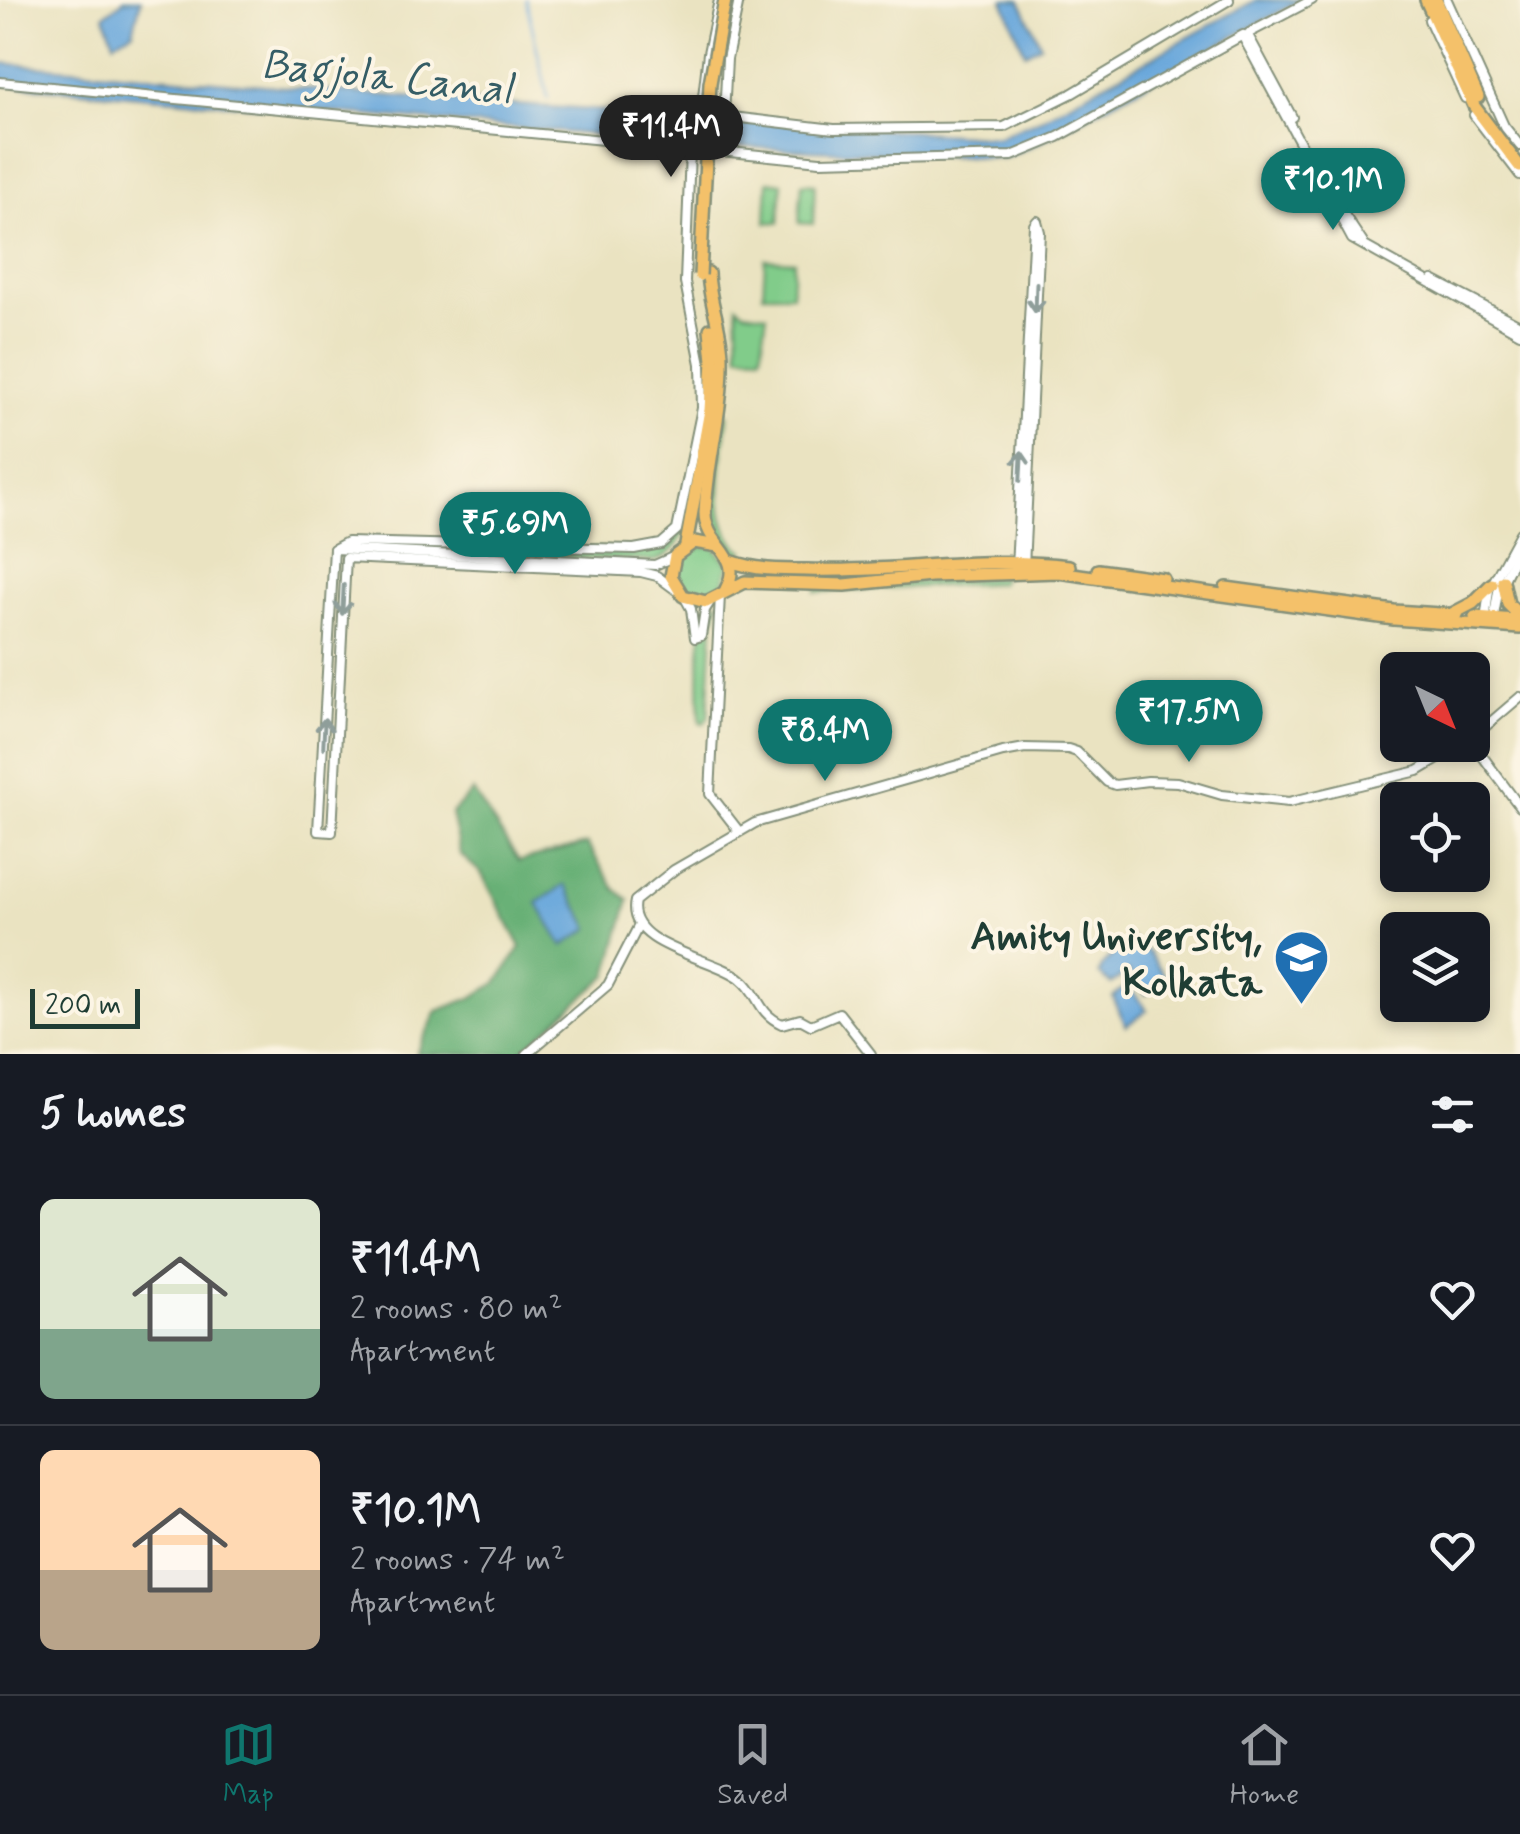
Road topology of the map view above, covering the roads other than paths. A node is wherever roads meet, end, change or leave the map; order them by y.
1 (725, 0) edge
2 (739, 0) edge
3 (1229, 0) edge
4 (1304, 0) edge
5 (1312, 0) edge
6 (1423, 0) edge
7 (1436, 0) edge
8 (1447, 0) edge
9 (1246, 35) junction
10 (0, 82) edge
11 (724, 116) junction
12 (1520, 146) edge
13 (686, 148) junction
14 (1520, 156) edge
15 (1520, 167) edge
16 (1520, 175) edge
17 (704, 274) junction
18 (1520, 325) edge
19 (1520, 333) edge
20 (694, 480) junction
21 (1520, 533) edge
22 (686, 545) junction
23 (718, 546) junction
24 (1021, 546) junction
25 (1520, 548) edge
26 (334, 553) junction
27 (346, 554) junction
28 (675, 556) junction
29 (730, 561) junction
30 (1042, 563) junction
31 (998, 564) junction
32 (1020, 568) junction
33 (1498, 582) junction
34 (680, 593) junction
35 (720, 595) junction
36 (1450, 615) junction
37 (1489, 621) junction
38 (1520, 622) edge
39 (1520, 698) edge
40 (1490, 724) edge
41 (1435, 762) edge
42 (1488, 762) edge
43 (1520, 807) edge
44 (732, 834) junction
45 (639, 925) junction
46 (527, 1054) edge
47 (872, 1054) edge

1 - 11 street
1 - 17 main road, bridge
2 - 11 street
3 - 11 street
4 - 9 street
5 - 9 street
6 - 15 main road
6 - 16 street
7 - 14 main road
8 - 12 street
9 - 13 street
9 - 18 street
9 - 19 street
10 - 13 street
13 - 20 street
17 - 20 main road
17 - 23 main road
20 - 22 main road
20 - 26 street
21 - 33 street
22 - 23 main road
22 - 28 main road
23 - 29 main road
24 -> 24 street
24 - 30 street
24 - 31 street
24 - 32 street
25 - 33 street
26 - 27 street
27 -> 26 street
27 - 28 street
27 - 34 street
28 - 34 main road
29 - 31 main road
29 - 35 main road
30 - 32 main road
30 - 36 main road
31 - 32 main road
32 - 35 main road
32 - 37 main road
33 - 36 main road
33 - 37 street
33 - 38 main road
34 - 35 main road
34 - 35 street
35 - 44 street
36 - 37 main road
37 - 38 main road
39 - 40 street
41 - 44 street
42 - 43 street
44 - 45 street
45 - 46 street
45 - 47 street

